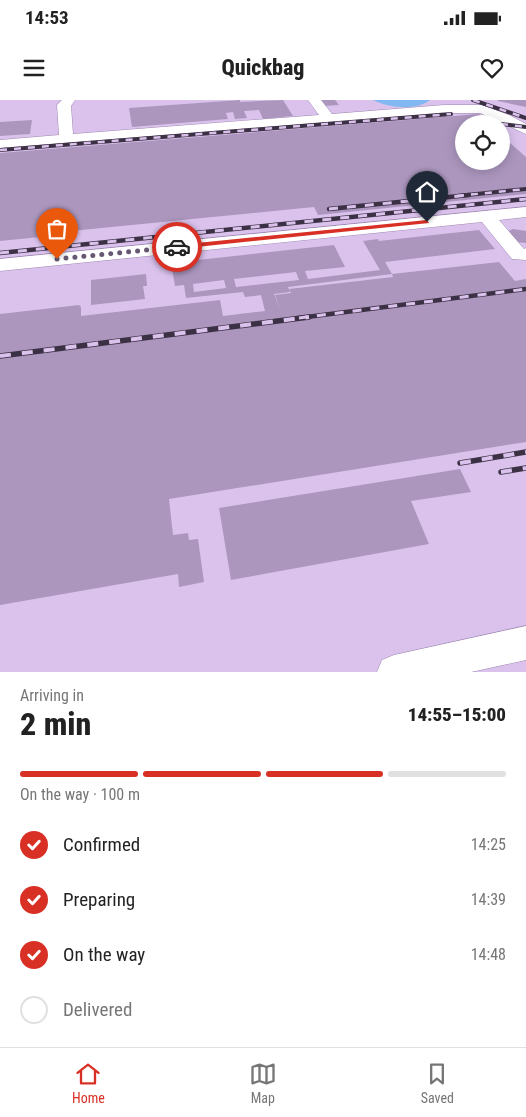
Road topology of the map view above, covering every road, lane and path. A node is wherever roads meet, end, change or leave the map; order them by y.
1 (69, 100) edge
2 (314, 100) edge
3 (328, 118) junction
4 (526, 130) edge
5 (66, 138) junction
6 (0, 144) edge
7 (526, 212) edge
8 (486, 216) junction
9 (526, 254) edge
10 (0, 265) edge
11 (526, 643) edge
12 (394, 672) edge

1 - 5 lane
2 - 3 lane
3 - 4 lane
3 - 5 lane
5 - 6 lane
7 - 8 lane
8 - 9 lane
8 - 10 lane
11 - 12 lane

